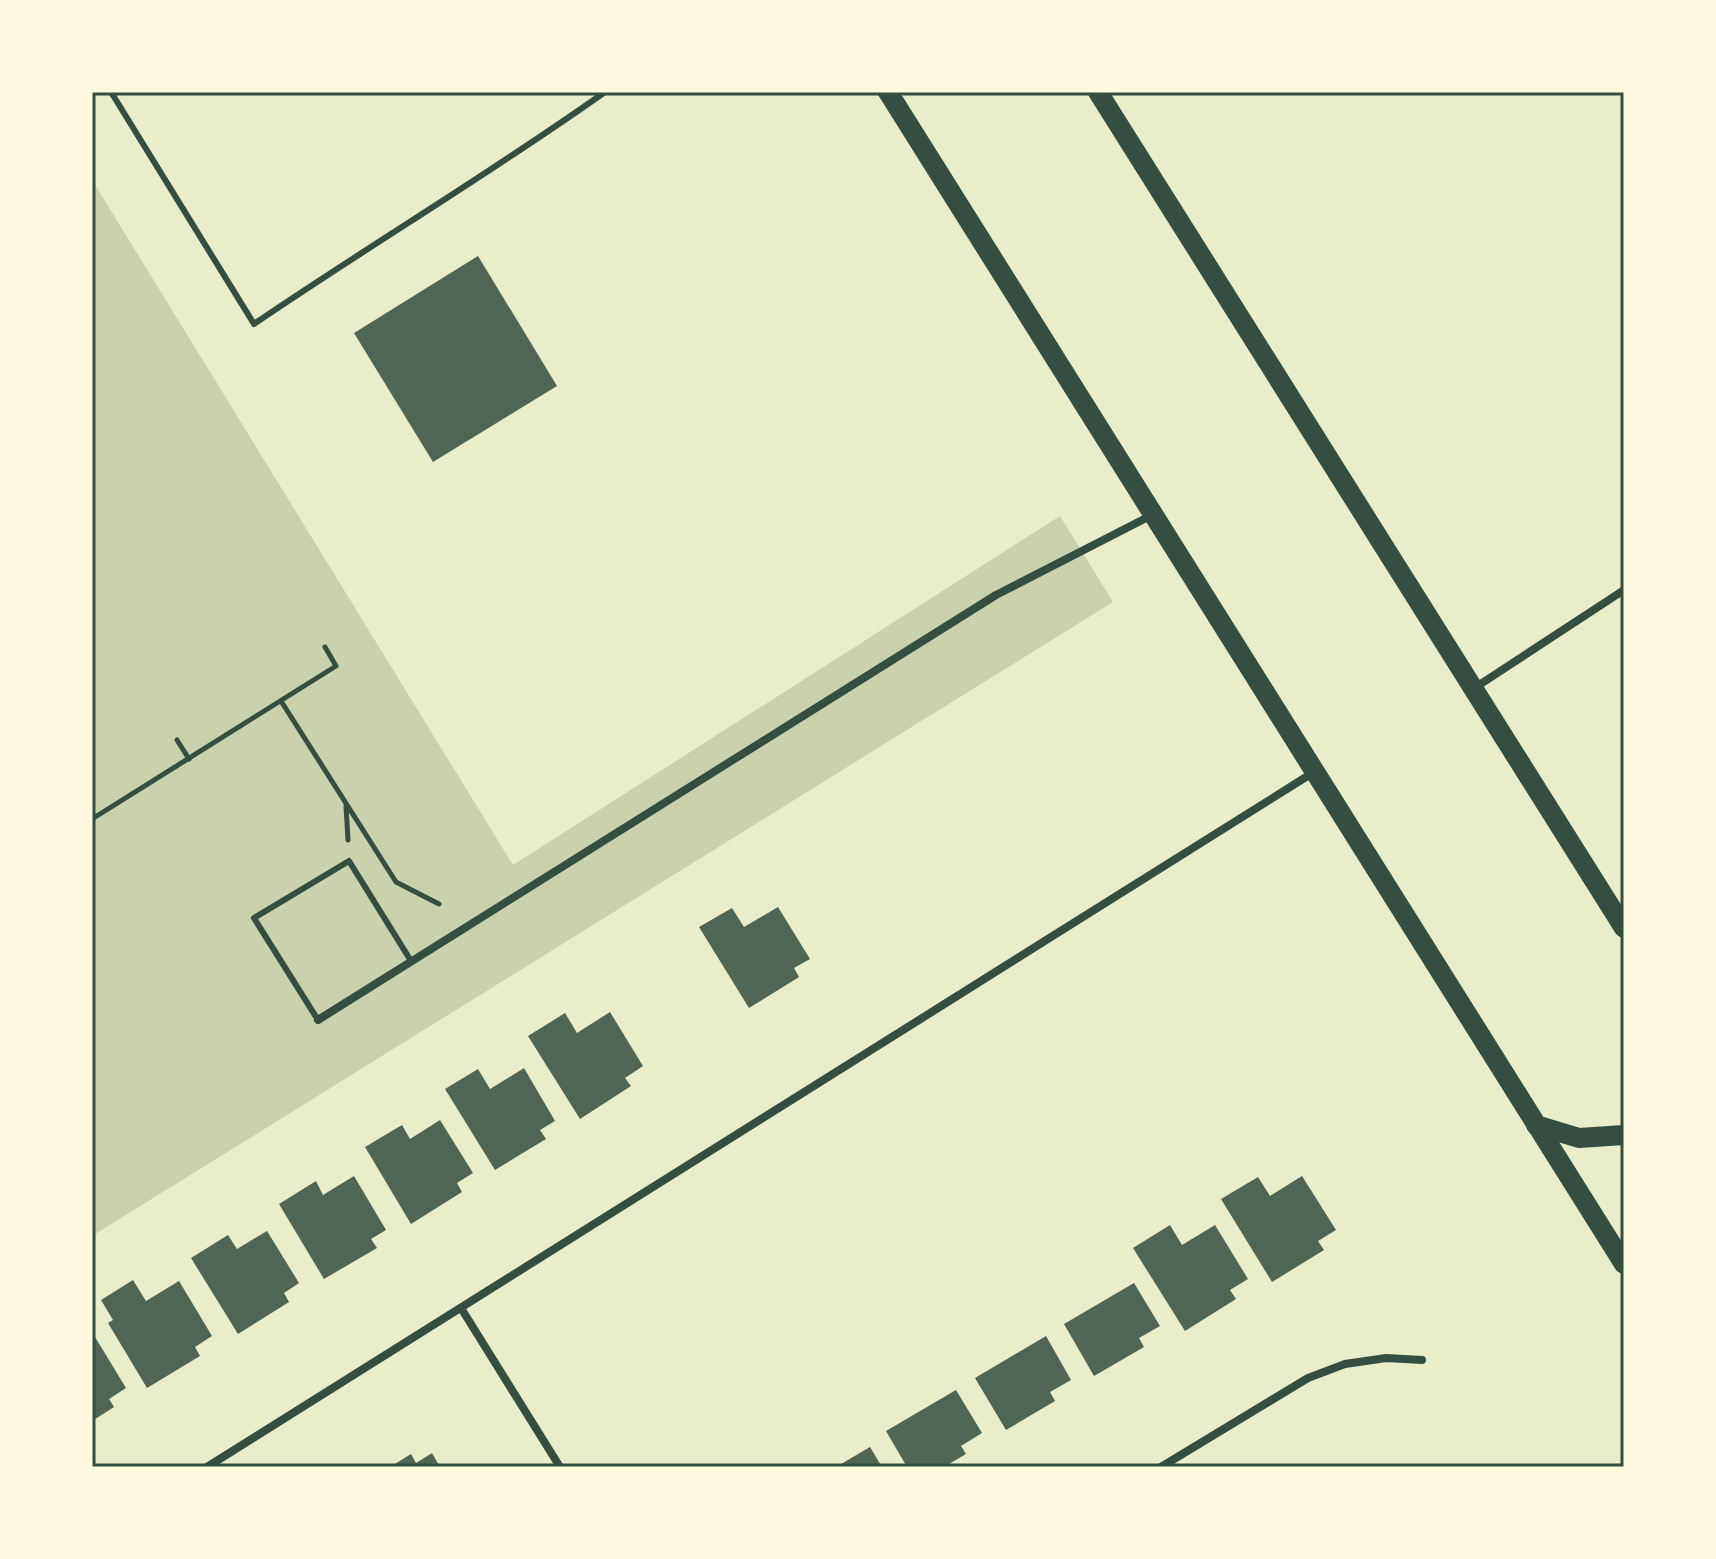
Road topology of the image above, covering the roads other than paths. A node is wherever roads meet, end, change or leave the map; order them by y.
1 (111, 92) edge
2 (605, 92) edge
3 (888, 92) edge
4 (1098, 92) edge
5 (1153, 514) junction
6 (1624, 590) edge
7 (1475, 688) junction
8 (1315, 772) junction
9 (1624, 928) edge
10 (411, 961) junction
11 (318, 1020) joint
12 (1536, 1125) junction
13 (1624, 1135) edge
14 (1624, 1264) edge
15 (461, 1308) junction
16 (1422, 1360) dead end
17 (207, 1467) edge
18 (560, 1467) edge
19 (1161, 1467) edge

1 - 2 lane
3 - 5 main road
4 - 7 main road
5 - 8 main road
5 - 10 street
6 - 7 street
7 - 9 main road
8 - 12 main road
8 - 15 street
10 - 11 street
10 - 11 lane
12 - 13 main road
12 - 14 main road
15 - 17 street
15 - 18 street
16 - 19 street

